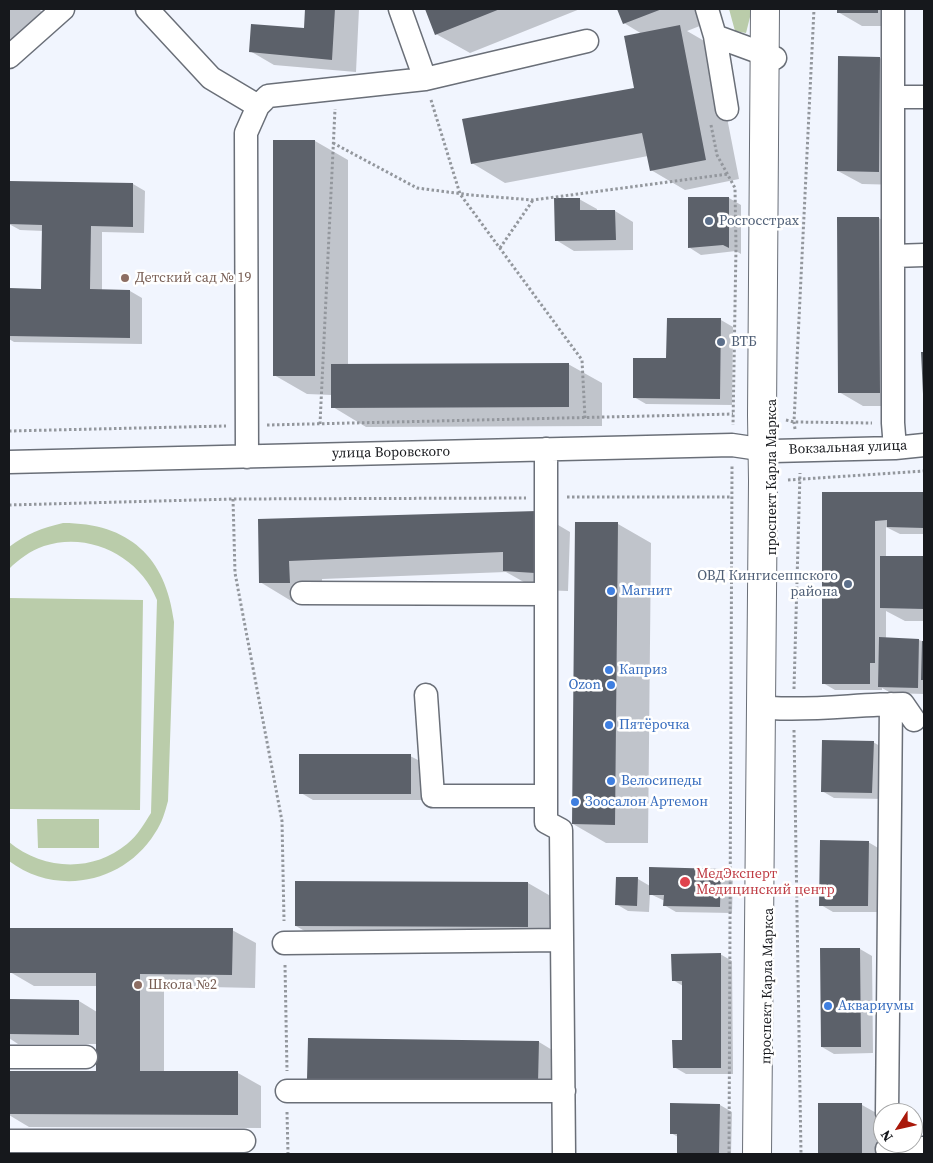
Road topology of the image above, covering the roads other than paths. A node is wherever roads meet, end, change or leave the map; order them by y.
1 (63, 9) edge
2 (147, 9) edge
3 (400, 9) edge
4 (707, 9) edge
5 (765, 9) edge
6 (774, 9) edge
7 (893, 9) edge
8 (715, 36) junction
9 (587, 41) dead end
10 (770, 56) junction
11 (9, 57) edge
12 (424, 79) junction
13 (893, 96) junction
14 (924, 96) edge
15 (258, 106) junction
16 (718, 114) road end
17 (924, 255) edge
18 (893, 256) junction
19 (924, 445) edge
20 (895, 448) junction
21 (546, 449) junction
22 (768, 451) junction
23 (247, 457) junction
24 (9, 462) edge
25 (768, 481) junction
26 (302, 593) dead end
27 (546, 594) junction
28 (426, 695) dead end
29 (891, 704) junction
30 (782, 709) junction
31 (914, 720) dead end
32 (546, 796) junction
33 (562, 940) junction
34 (284, 943) road end
35 (86, 1057) dead end
36 (9, 1058) edge
37 (287, 1091) road end
38 (564, 1091) junction
39 (887, 1103) edge
40 (9, 1141) edge
41 (244, 1141) dead end
42 (564, 1154) edge
43 (757, 1154) edge
44 (767, 1154) edge

1 - 11 street
2 - 15 street
3 - 12 street
4 - 8 street
5 - 10 main road
6 - 10 main road, проспект Карла Маркса
7 - 13 street
8 - 10 street
8 - 16 street
9 - 12 street
10 - 22 main road, проспект Карла Маркса
12 - 15 street
13 - 14 street
13 - 18 street
15 - 23 street
17 - 18 street
18 - 20 street
19 - 20 street, Вокзальная улица
20 - 22 street, Вокзальная улица
21 - 22 street, улица Воровского
21 - 23 street, улица Воровского
21 - 27 street
22 - 25 main road, проспект Карла Маркса
23 - 24 street, улица Воровского
25 - 30 main road, проспект Карла Маркса
25 - 43 main road
26 - 27 street
27 - 32 street
28 - 32 street
29 - 30 street
29 - 31 street
29 - 39 street
30 - 44 main road, проспект Карла Маркса
32 - 33 street
33 - 34 street
33 - 38 street
35 - 36 street
37 - 38 street
38 - 42 street
40 - 41 street

